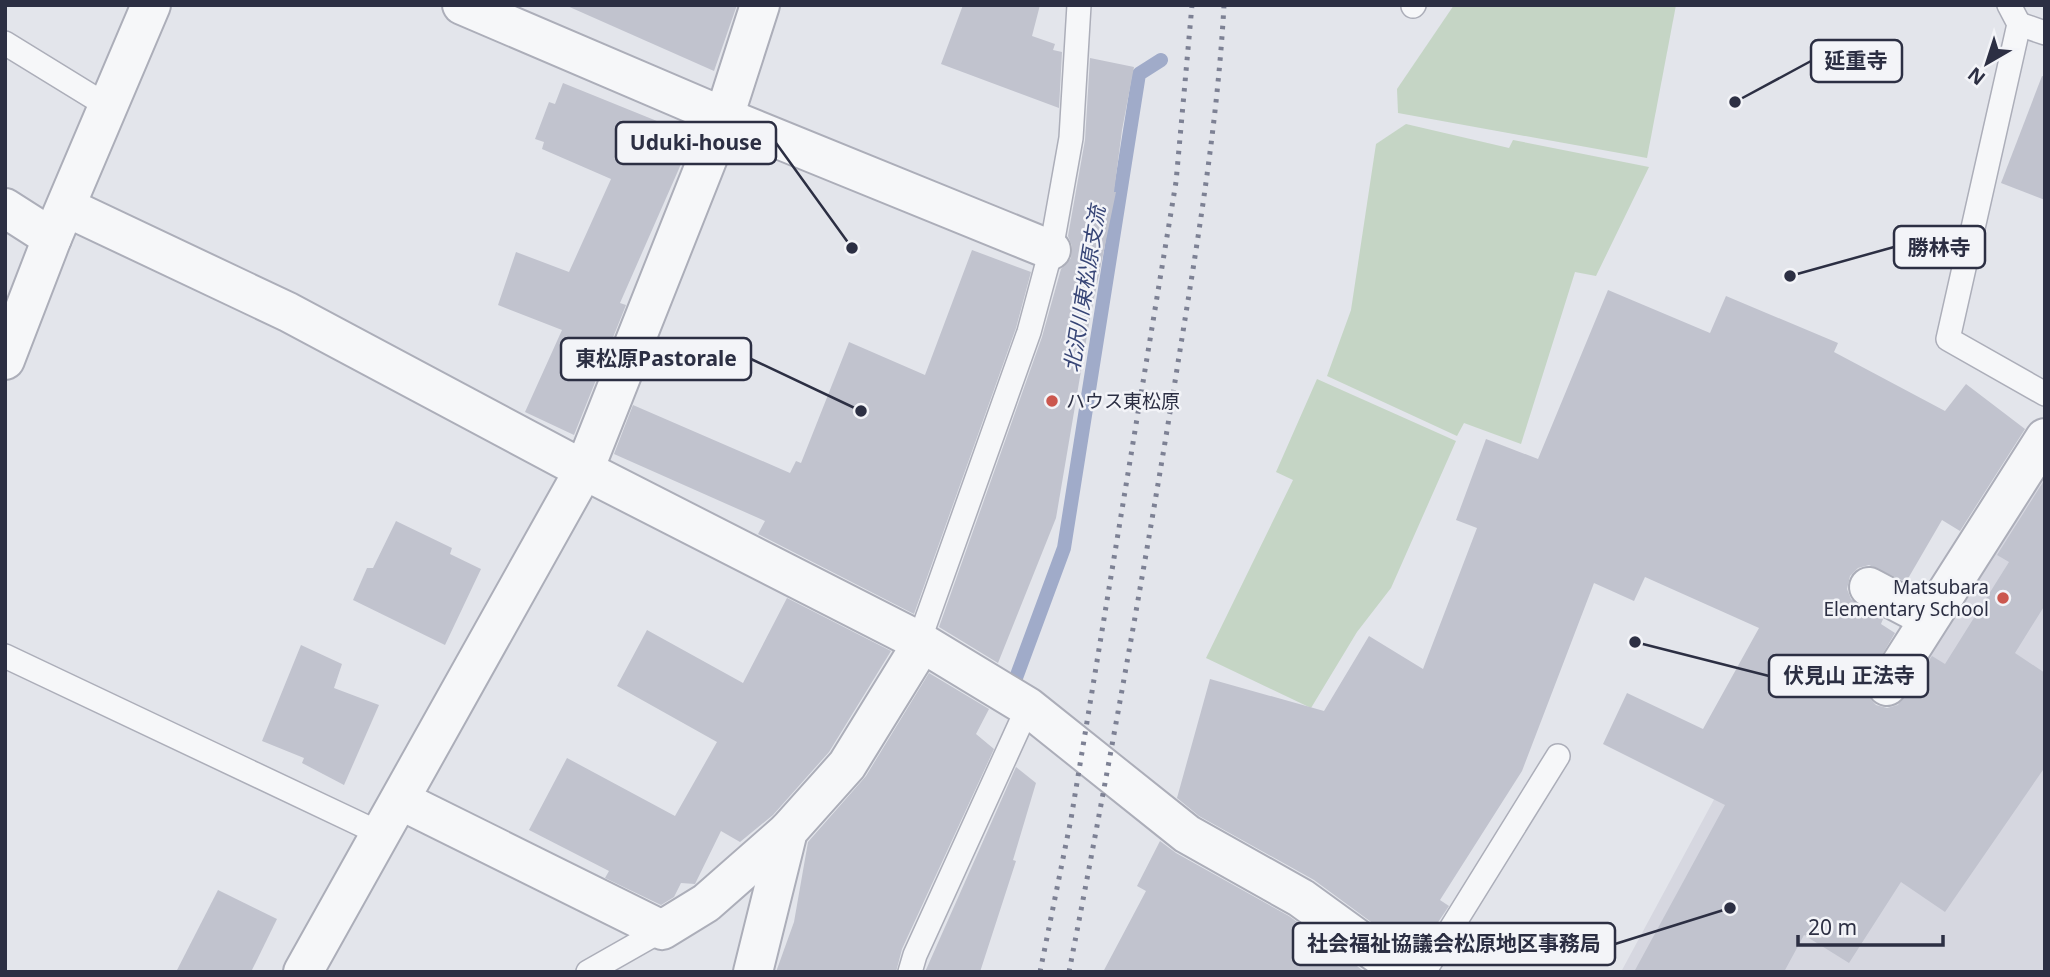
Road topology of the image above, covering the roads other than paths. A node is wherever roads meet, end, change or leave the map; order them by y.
1 (151, 5) edge
2 (462, 5) edge
3 (760, 5) edge
4 (1079, 5) edge
5 (2014, 15) edge
6 (2045, 33) edge
7 (5, 43) edge
8 (108, 107) junction
9 (724, 117) junction
10 (5, 208) edge
11 (59, 223) junction
12 (1051, 250) junction
13 (5, 360) edge
14 (2045, 394) edge
15 (2045, 438) edge
16 (584, 470) junction
17 (1869, 587) dead end
18 (1928, 618) junction
19 (919, 640) junction
20 (5, 656) edge
21 (1887, 686) dead end
22 (1028, 707) junction
23 (1558, 756) dead end
24 (400, 800) junction
25 (789, 831) junction
26 (381, 834) junction
27 (662, 930) junction
28 (1407, 971) edge
29 (303, 972) edge
30 (588, 972) edge
31 (752, 972) edge
32 (910, 972) edge

1 - 8 street
2 - 9 street
3 - 9 street
4 - 12 lane
5 - 6 lane
5 - 14 lane
7 - 8 lane
8 - 11 street
9 - 12 street
9 - 16 street
10 - 11 street
11 - 13 street
11 - 16 street
12 - 19 lane
15 - 18 street
16 - 19 street
16 - 24 street
17 - 18 street
18 - 21 street
19 - 22 street
19 - 25 street
20 - 26 lane
22 - 28 street
22 - 32 lane
23 - 28 lane
24 - 26 street
24 - 27 street
25 - 27 street
25 - 31 street
26 - 29 street
27 - 30 lane

